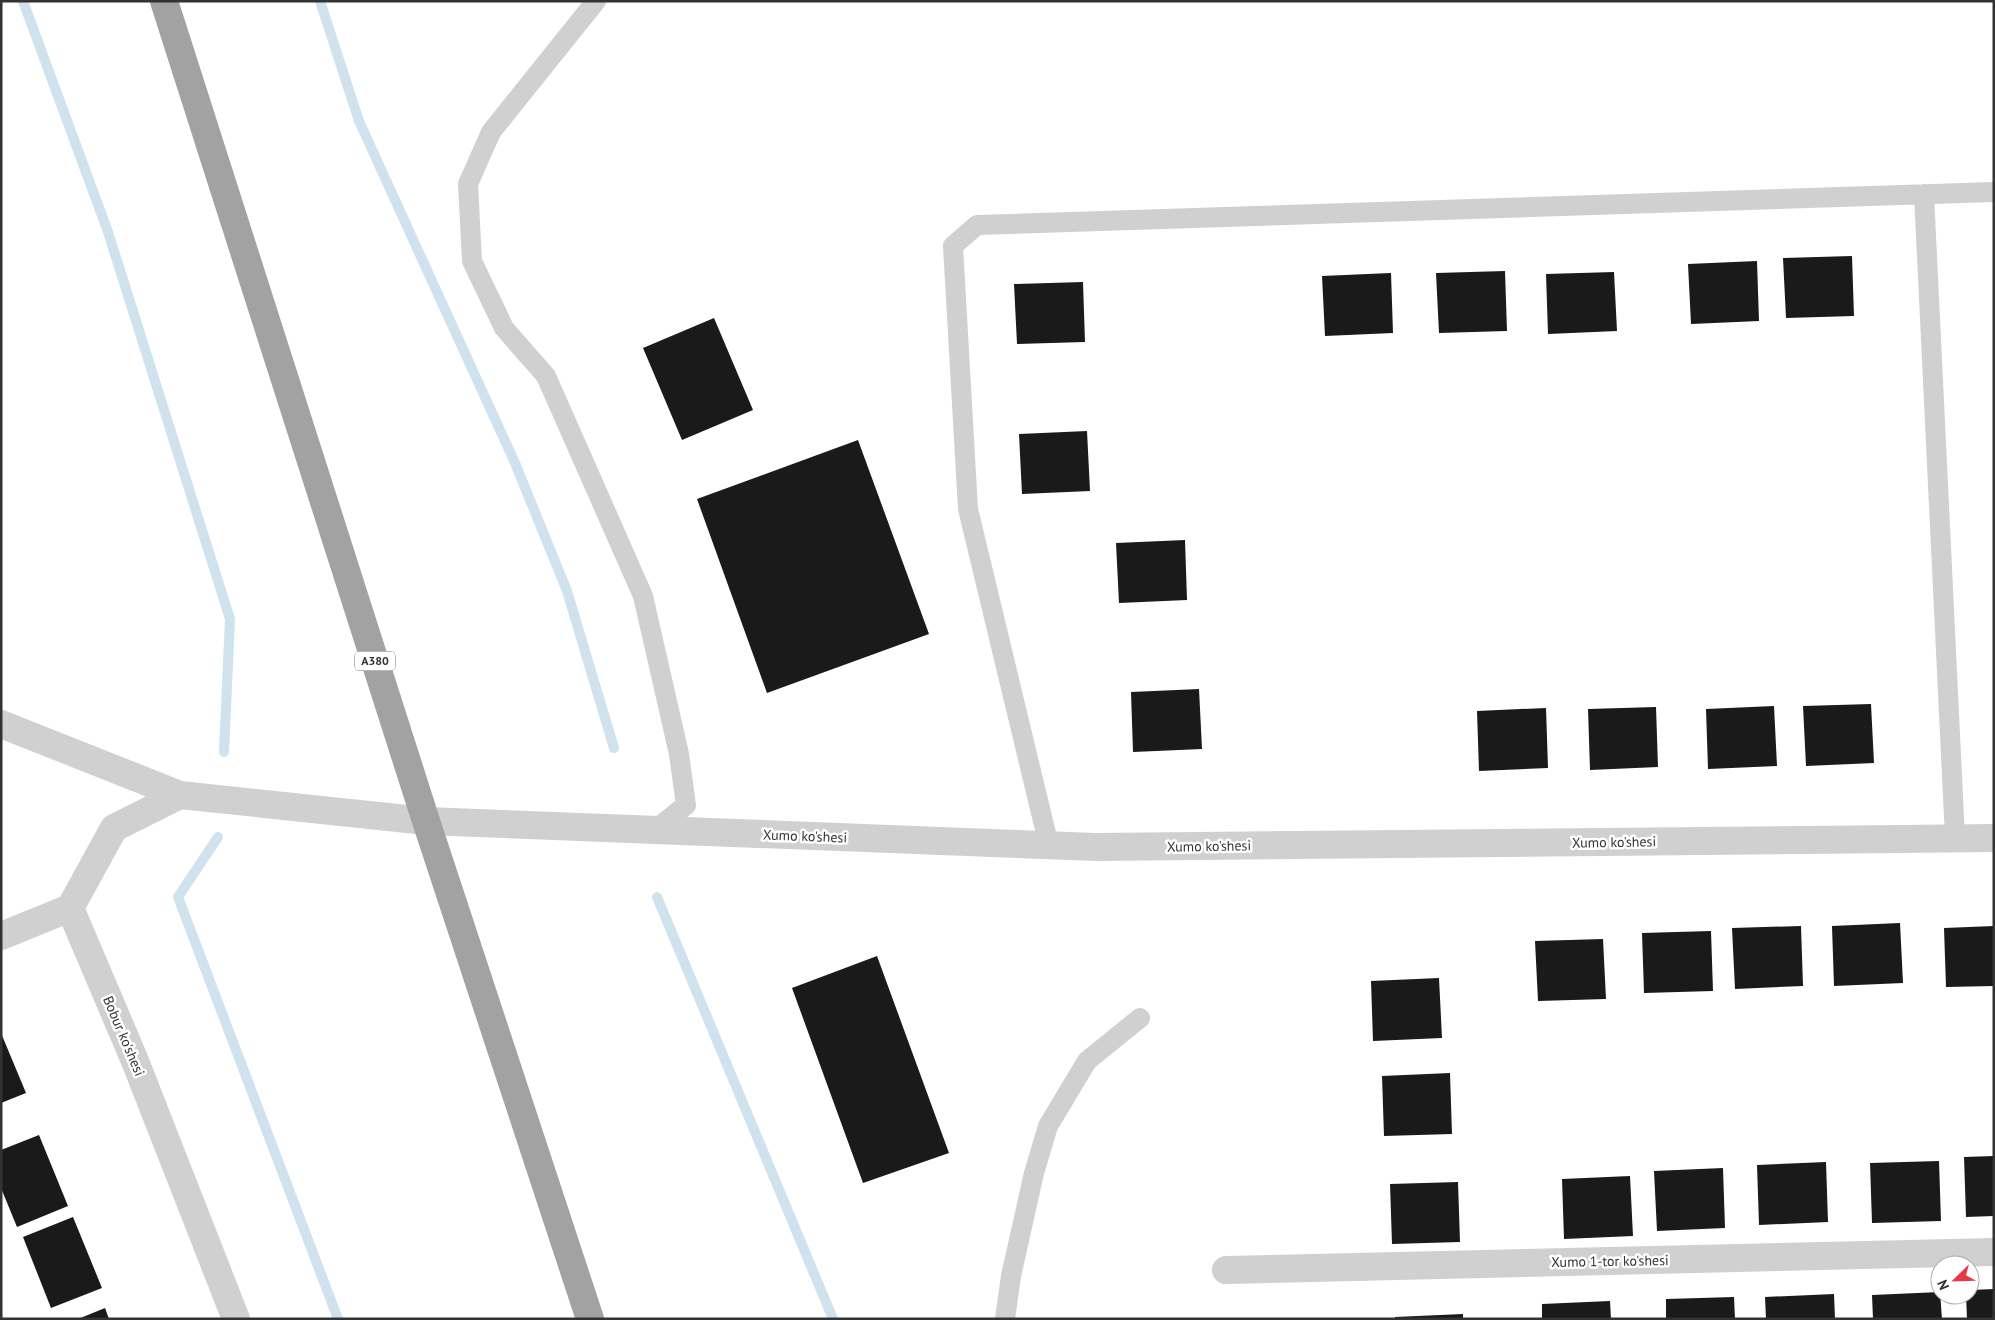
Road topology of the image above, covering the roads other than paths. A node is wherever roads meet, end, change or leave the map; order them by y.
1 (164, 1) edge
2 (596, 1) edge
3 (1994, 192) edge
4 (1924, 194) junction
5 (1, 724) edge
6 (180, 796) junction
7 (426, 821) junction
8 (654, 830) junction
9 (1955, 838) junction
10 (1994, 838) edge
11 (1049, 846) junction
12 (70, 908) junction
13 (1, 936) edge
14 (1140, 1018) dead end
15 (1994, 1252) edge
16 (1226, 1270) dead end
17 (236, 1319) edge
18 (590, 1319) edge
19 (1005, 1319) edge

1 - 7 highway, A380
2 - 8 lane
3 - 4 lane
4 - 9 lane
4 - 11 lane
5 - 6 street, Xumo ko'shesi
6 - 7 street, Xumo ko'shesi
6 - 12 street
7 - 8 street, Xumo ko'shesi
7 - 18 highway, A380
8 - 11 street, Xumo ko'shesi
9 - 10 street, Xumo ko'shesi
9 - 11 street, Xumo ko'shesi
12 - 13 street
12 - 17 street, Bobur ko'shesi
14 - 19 lane
15 - 16 street, Xumo 1-tor ko'shesi

